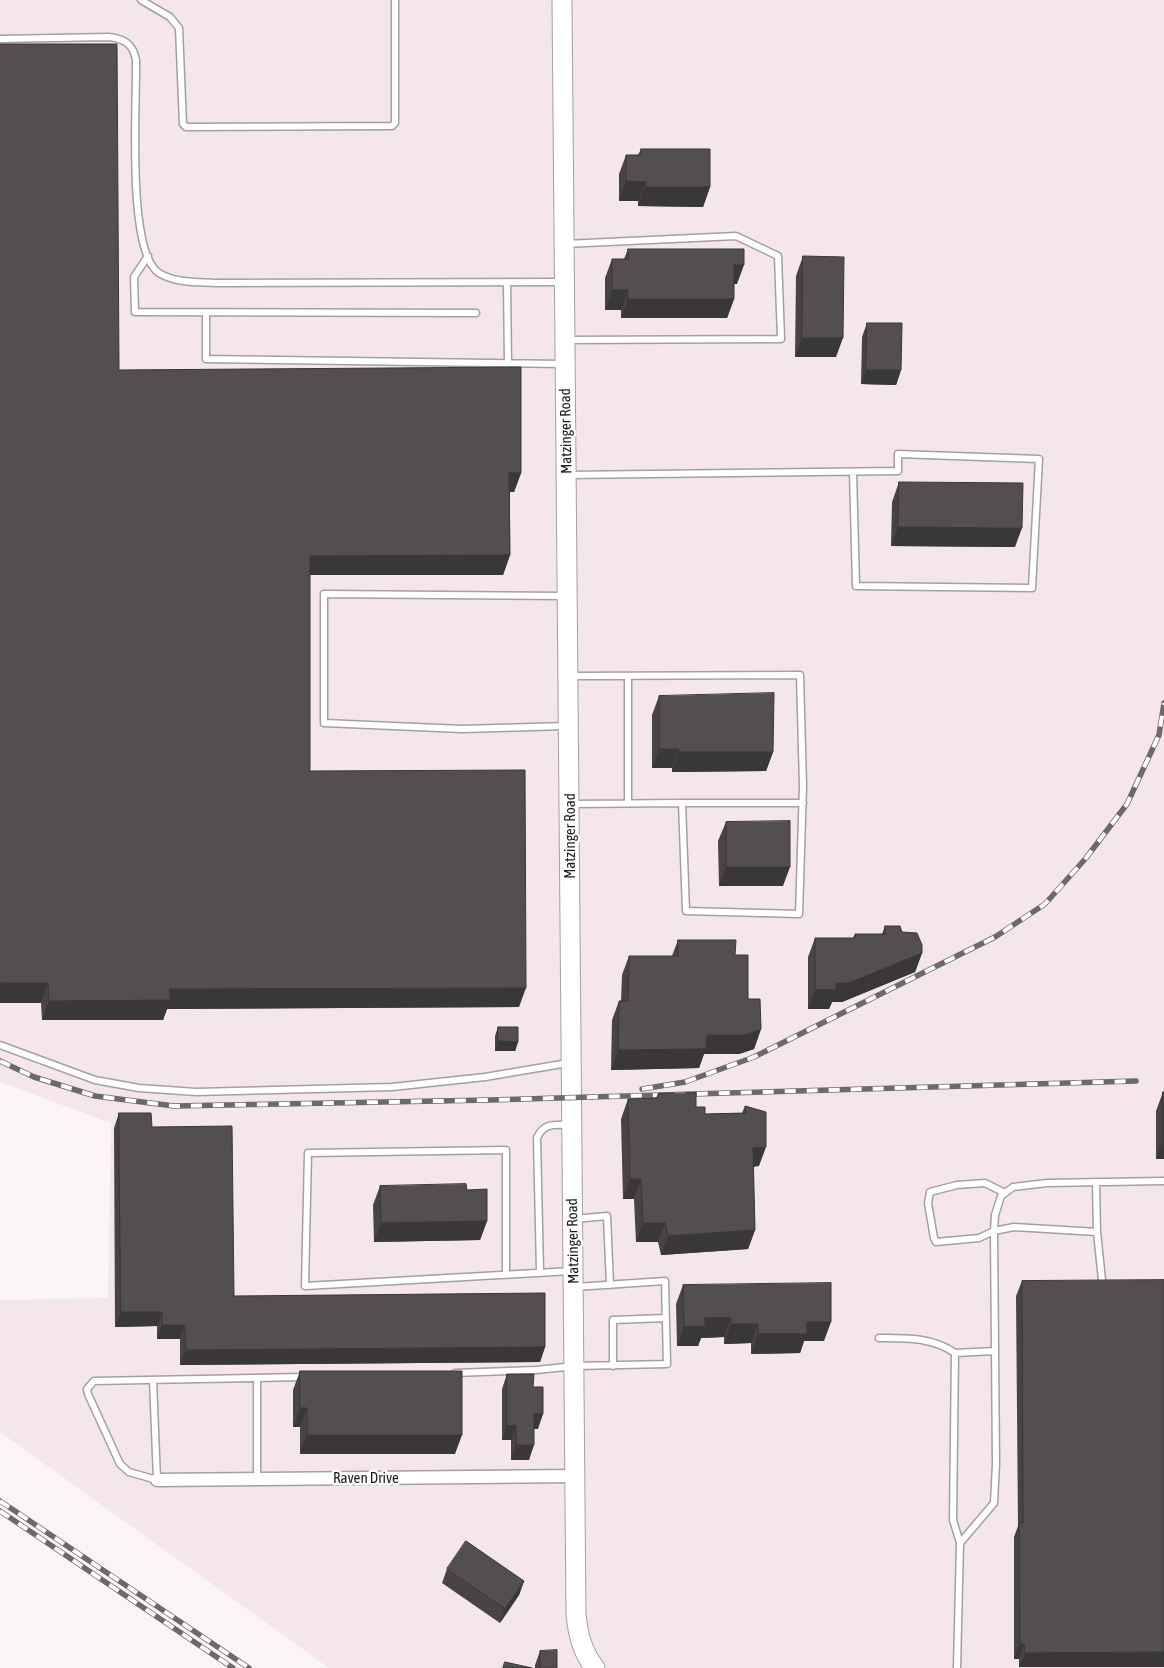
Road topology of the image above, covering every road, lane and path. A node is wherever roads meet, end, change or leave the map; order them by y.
1 (141, 0) edge
2 (395, 0) edge
3 (562, 0) edge
4 (0, 39) edge
5 (564, 244) junction
6 (148, 256) junction
7 (565, 282) junction
8 (507, 284) junction
9 (206, 313) junction
10 (476, 313) dead end
11 (566, 340) junction
12 (508, 363) junction
13 (565, 364) junction
14 (853, 472) junction
15 (567, 474) junction
16 (568, 596) junction
17 (569, 676) junction
18 (628, 676) junction
19 (568, 726) junction
20 (628, 803) junction
21 (682, 803) junction
22 (803, 803) junction
23 (570, 804) junction
24 (0, 1045) edge
25 (572, 1062) junction
26 (572, 1125) junction
27 (1164, 1181) edge
28 (1096, 1182) junction
29 (1005, 1193) junction
30 (573, 1219) junction
31 (994, 1231) junction
32 (1096, 1232) junction
33 (540, 1271) junction
34 (506, 1274) junction
35 (574, 1279) junction
36 (1102, 1280) edge
37 (610, 1285) junction
38 (666, 1318) junction
39 (879, 1338) dead end
40 (995, 1350) junction
41 (955, 1353) junction
42 (575, 1366) junction
43 (614, 1366) junction
44 (446, 1373) edge
45 (317, 1376) edge
46 (257, 1378) junction
47 (153, 1380) junction
48 (576, 1476) junction
49 (257, 1479) junction
50 (157, 1480) junction
51 (960, 1543) junction
52 (595, 1668) edge
53 (957, 1668) edge

1 - 2 lane
3 - 5 street, Matzinger Road
4 - 6 lane
5 - 7 street, Matzinger Road
5 - 11 lane
6 - 8 lane
6 - 9 lane
7 - 8 lane
7 - 11 street, Matzinger Road
8 - 12 lane
9 - 10 lane
9 - 12 lane
11 - 13 street, Matzinger Road
12 - 13 lane
13 - 15 street, Matzinger Road
14 - 14 lane
14 - 15 lane
15 - 16 street, Matzinger Road
16 - 17 street, Matzinger Road
16 - 19 lane
17 - 18 lane
17 - 19 street, Matzinger Road
18 - 20 lane
18 - 22 lane
19 - 23 street, Matzinger Road
20 - 21 lane
20 - 23 lane
21 - 22 lane
21 - 22 lane
23 - 25 street, Matzinger Road
24 - 25 lane
25 - 26 street, Matzinger Road
26 - 30 street, Matzinger Road
26 - 33 lane
27 - 28 lane
28 - 29 lane
28 - 32 lane
29 - 31 lane
29 - 31 lane
30 - 35 street, Matzinger Road
30 - 37 lane
31 - 32 lane
31 - 40 lane
32 - 36 lane
33 - 34 lane
33 - 35 lane
34 - 34 lane
35 - 37 lane
35 - 42 street, Matzinger Road
37 - 38 lane
38 - 43 lane
38 - 43 lane
39 - 41 lane
40 - 41 lane
40 - 51 lane
41 - 51 lane
42 - 43 lane
42 - 44 lane
42 - 48 street, Matzinger Road
45 - 46 lane
46 - 47 lane
46 - 49 lane
47 - 50 lane
47 - 50 lane
48 - 49 street, Raven Drive
48 - 52 street, Matzinger Road
49 - 50 street, Raven Drive
51 - 53 lane

